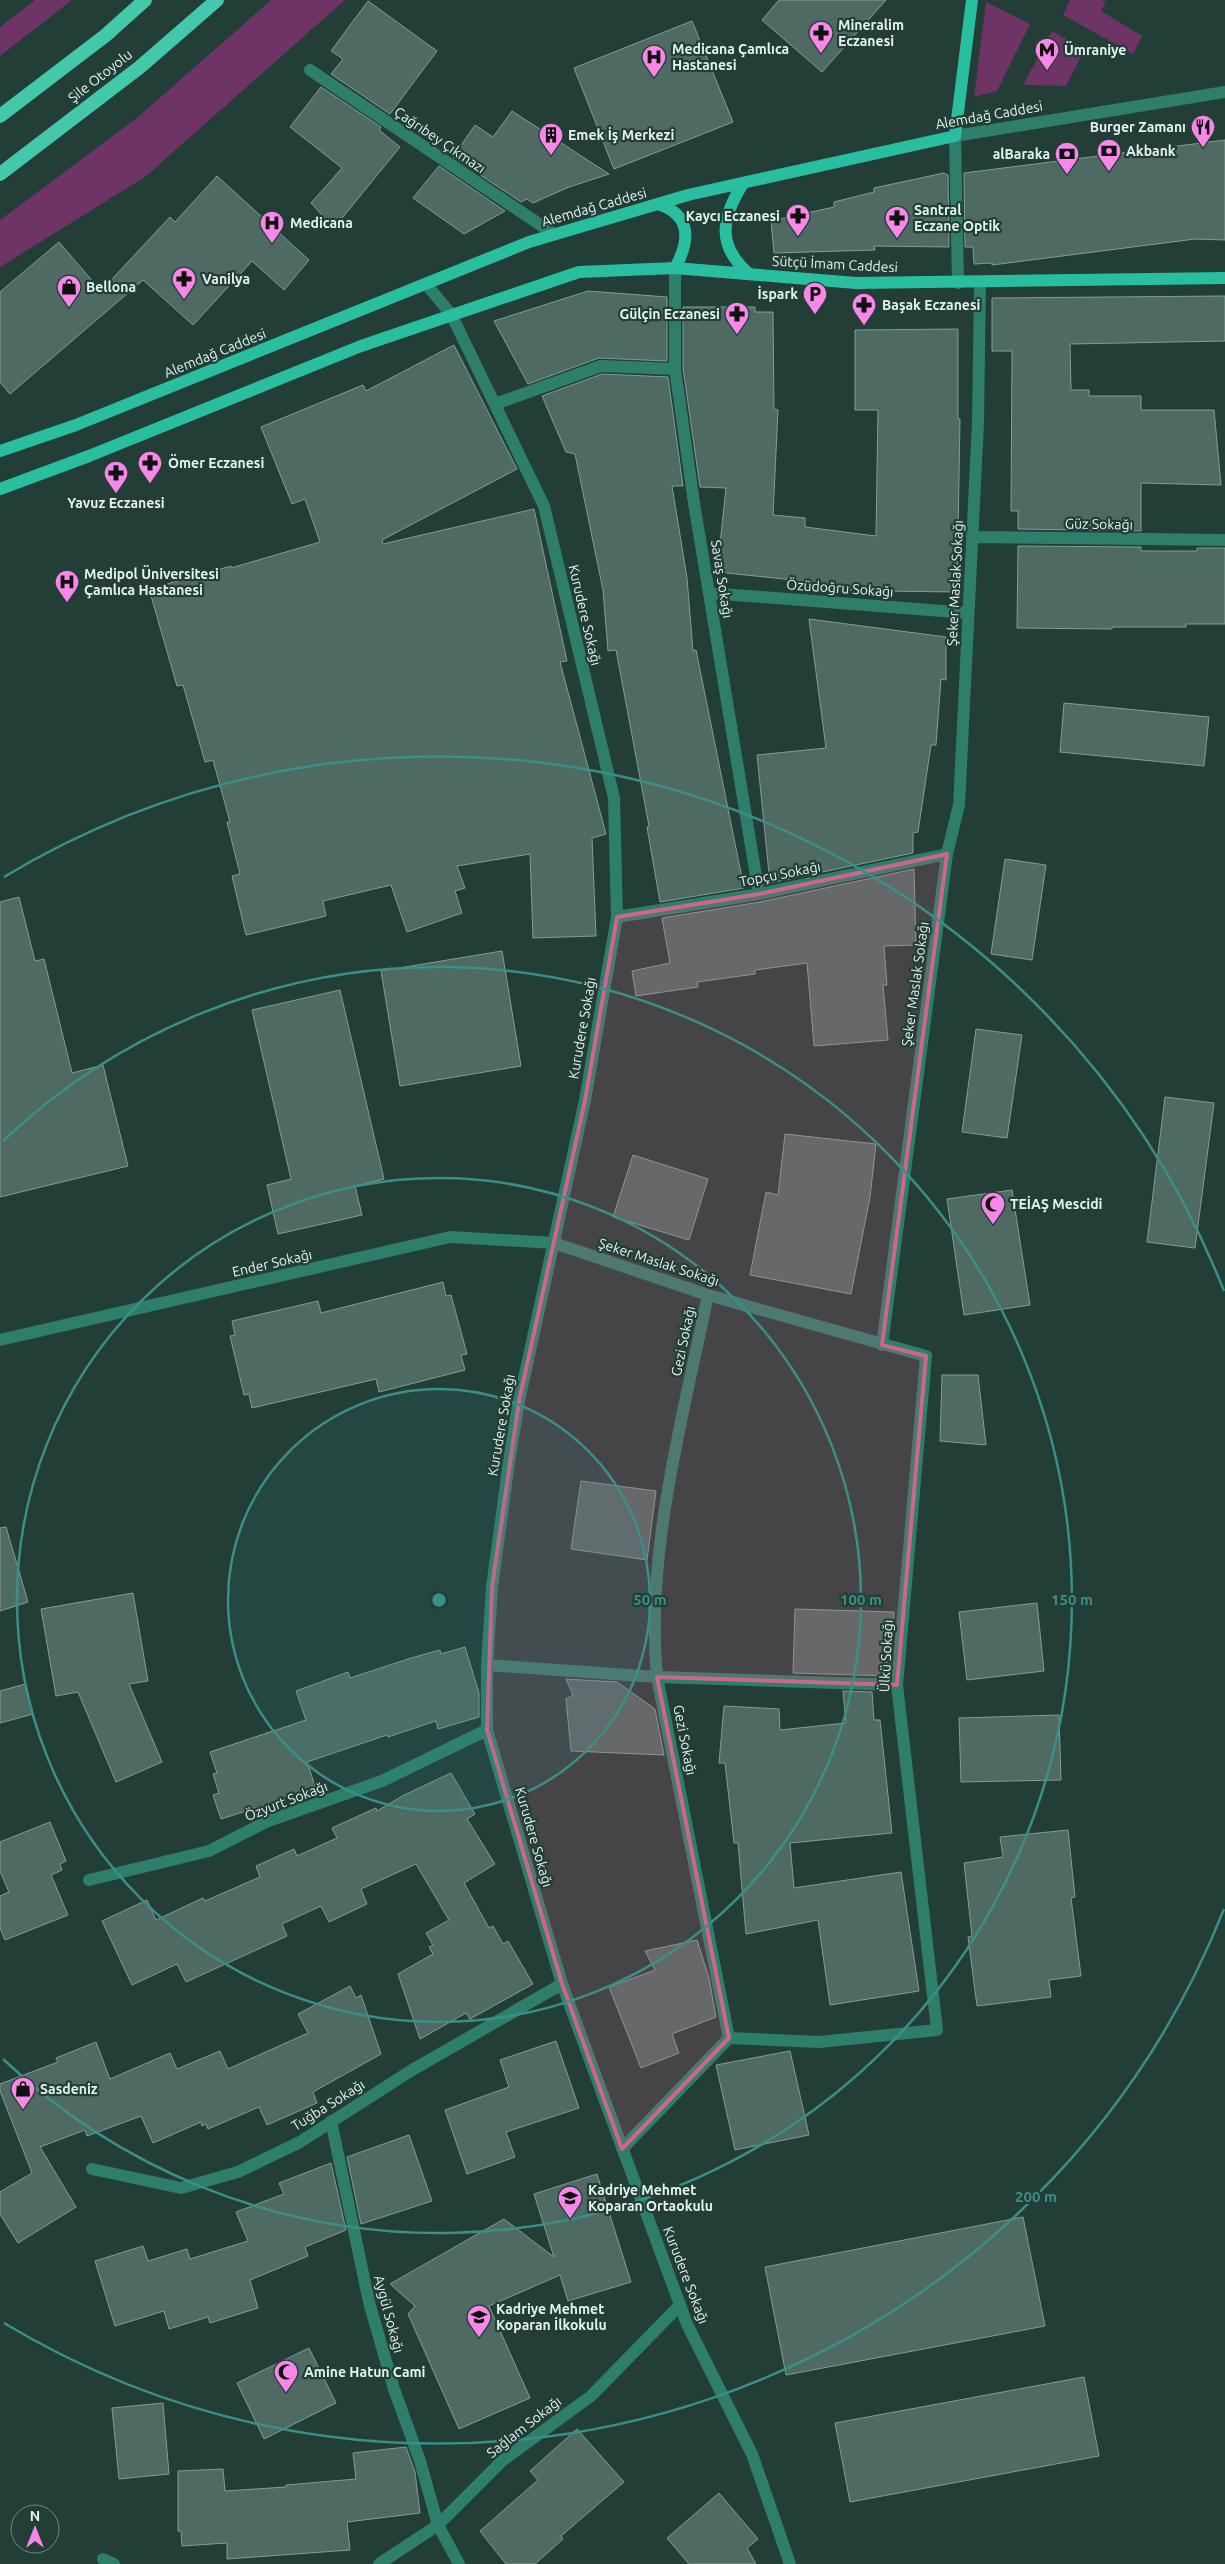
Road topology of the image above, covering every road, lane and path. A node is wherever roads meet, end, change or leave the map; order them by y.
1 (145, 0) edge
2 (217, 0) edge
3 (972, 0) edge
4 (310, 70) dead end
5 (1225, 92) edge
6 (0, 116) edge
7 (955, 136) junction
8 (0, 174) edge
9 (742, 185) junction
10 (658, 204) junction
11 (554, 234) junction
12 (675, 268) junction
13 (749, 274) junction
14 (1225, 278) edge
15 (958, 283) junction
16 (980, 283) junction
17 (426, 284) junction
18 (451, 314) junction
19 (676, 369) junction
20 (495, 404) junction
21 (0, 451) edge
22 (0, 489) edge
23 (972, 537) junction
24 (1225, 540) edge
25 (709, 593) junction
26 (968, 613) junction
27 (947, 854) junction
28 (759, 894) junction
29 (617, 917) junction
30 (554, 1243) junction
31 (708, 1294) junction
32 (0, 1340) edge
33 (882, 1345) junction
34 (487, 1665) junction
35 (657, 1678) junction
36 (897, 1686) junction
37 (487, 1730) junction
38 (89, 1880) dead end
39 (562, 1984) junction
40 (729, 2038) junction
41 (332, 2121) junction
42 (622, 2149) junction
43 (92, 2169) dead end
44 (680, 2305) junction
45 (438, 2525) junction
46 (379, 2564) edge
47 (459, 2564) edge
48 (790, 2564) edge

1 - 6 highway, Şile Otoyolu
2 - 8 highway, Şile Otoyolu
3 - 7 main road
4 - 11 street, Çağrıbey Çıkmazı
5 - 7 street, Alemdağ Caddesi
7 - 9 main road, Alemdağ Caddesi
7 - 15 street
9 - 10 main road, Alemdağ Caddesi
9 - 13 main road
10 - 11 main road, Alemdağ Caddesi
10 - 12 main road
11 - 17 main road, Alemdağ Caddesi
12 - 13 main road, Sütçü İmam Caddesi
12 - 18 main road, Sütçü İmam Caddesi
12 - 19 street, Savaş Sokağı
13 - 15 main road, Sütçü İmam Caddesi
14 - 16 main road, Sütçü İmam Caddesi
15 - 16 main road, Sütçü İmam Caddesi
16 - 23 street, Şeker Maslak Sokağı
17 - 18 street, Kurudere Sokağı
17 - 21 main road, Alemdağ Caddesi
18 - 20 street, Kurudere Sokağı
18 - 22 main road
19 - 20 street
19 - 25 street, Savaş Sokağı
20 - 29 street, Kurudere Sokağı
23 - 24 street, Güz Sokağı
23 - 26 street, Şeker Maslak Sokağı
25 - 26 street, Özüdoğru Sokağı
25 - 28 street, Savaş Sokağı
26 - 27 street, Şeker Maslak Sokağı
27 - 28 street, Topçu Sokağı
27 - 33 street, Şeker Maslak Sokağı
28 - 29 street, Topçu Sokağı
29 - 30 street, Kurudere Sokağı
30 - 31 street, Şeker Maslak Sokağı
30 - 32 street, Ender Sokağı
30 - 34 street, Kurudere Sokağı
31 - 33 street, Şeker Maslak Sokağı
31 - 35 street, Gezi Sokağı
33 - 36 street, Ülkü Sokağı
34 - 35 street
34 - 37 street, Kurudere Sokağı
35 - 36 street
35 - 40 street, Gezi Sokağı
36 - 40 street, Ülkü Sokağı
37 - 38 street, Özyurt Sokağı
37 - 39 street, Kurudere Sokağı
39 - 41 street, Tuğba Sokağı
39 - 42 street, Kurudere Sokağı
40 - 42 street
41 - 43 street, Tuğba Sokağı
41 - 45 street, Aygül Sokağı
42 - 44 street, Kurudere Sokağı
44 - 45 street, Sağlam Sokağı
44 - 48 street, Kurudere Sokağı
45 - 46 street, Sağlam Sokağı
45 - 47 street, Aygül Sokağı

